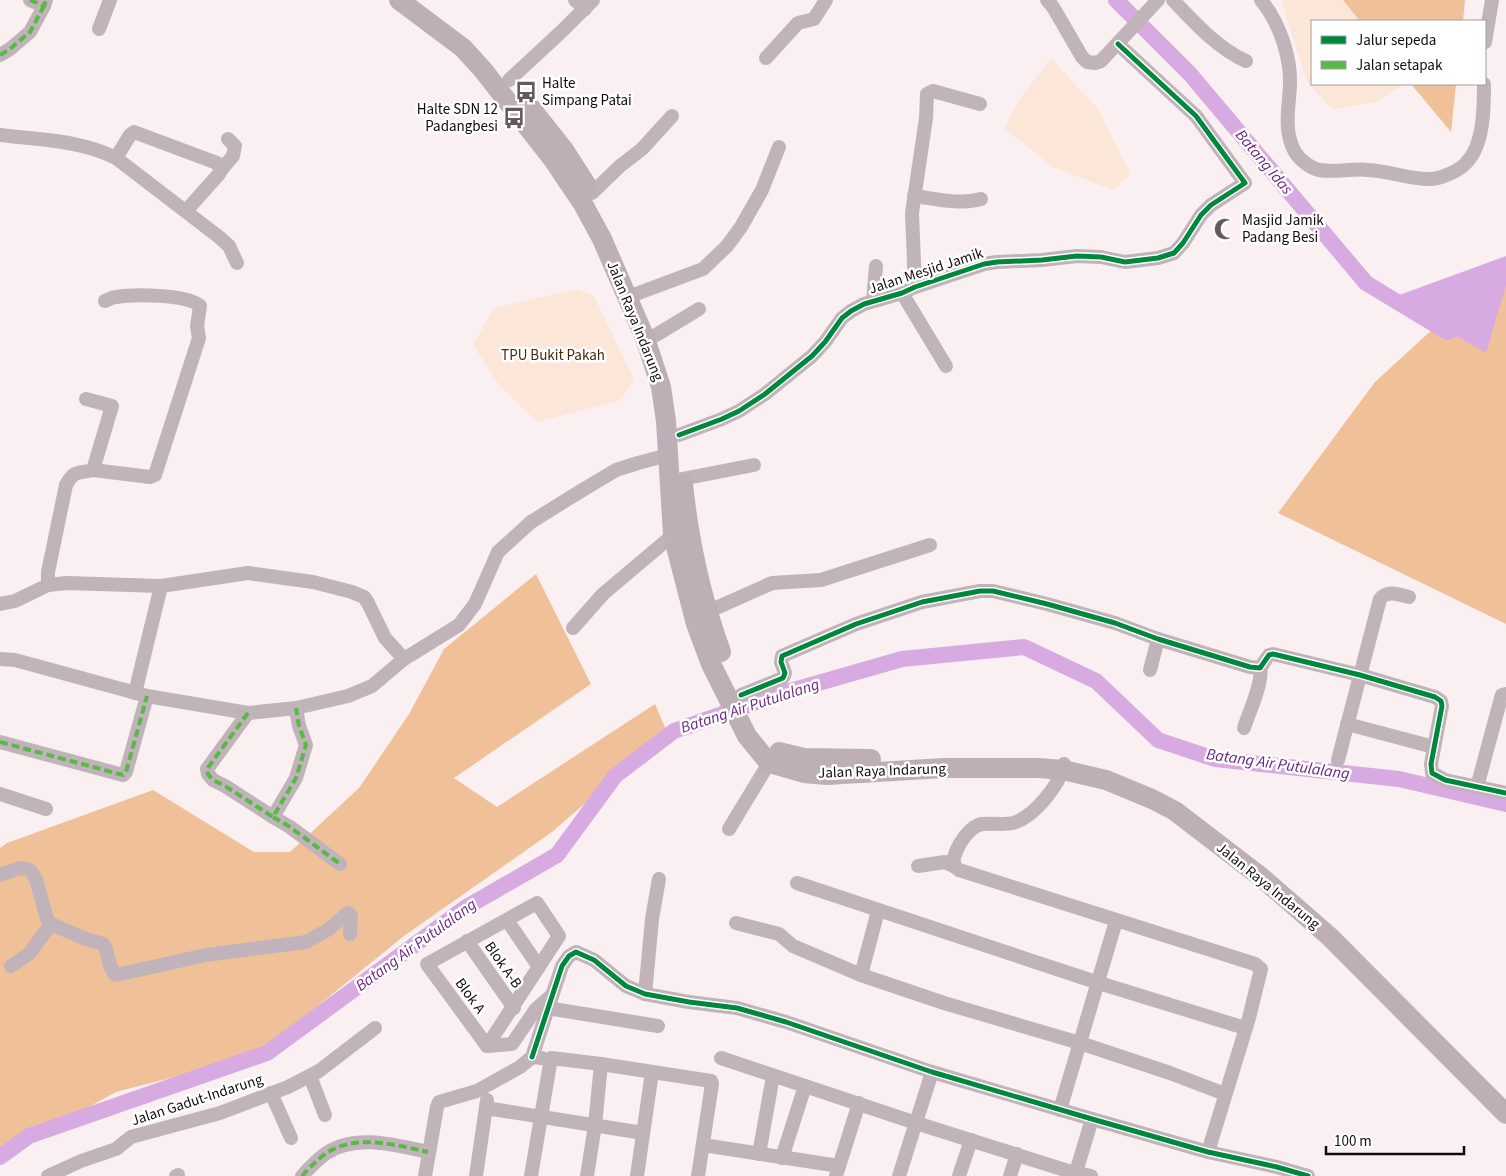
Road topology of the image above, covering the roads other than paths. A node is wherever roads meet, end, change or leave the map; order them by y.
1 (30, 0) edge
2 (110, 0) edge
3 (399, 0) edge
4 (421, 0) edge
5 (826, 0) edge
6 (1047, 0) edge
7 (1173, 0) edge
8 (1261, 0) edge
9 (1492, 0) edge
10 (45, 3) edge
11 (584, 3) edge
12 (1154, 4) edge
13 (99, 29) dead end
14 (1486, 36) edge
15 (1119, 42) junction
16 (0, 55) edge
17 (766, 58) dead end
18 (1246, 61) dead end
19 (509, 80) junction
20 (1484, 85) edge
21 (980, 104) dead end
22 (672, 116) dead end
23 (0, 136) edge
24 (228, 139) dead end
25 (778, 147) dead end
26 (558, 154) junction
27 (116, 158) junction
28 (221, 170) junction
29 (592, 193) junction
30 (914, 196) junction
31 (981, 199) dead end
32 (186, 211) junction
33 (237, 263) dead end
34 (876, 266) dead end
35 (915, 286) junction
36 (902, 293) junction
37 (636, 294) junction
38 (105, 301) dead end
39 (873, 301) junction
40 (699, 309) dead end
41 (656, 335) junction
42 (946, 366) dead end
43 (86, 399) dead end
44 (679, 434) junction
45 (668, 455) junction
46 (754, 465) dead end
47 (93, 470) junction
48 (682, 479) junction
49 (674, 535) junction
50 (930, 545) dead end
51 (48, 585) junction
52 (161, 586) junction
53 (694, 591) junction
54 (1409, 597) dead end
55 (0, 604) edge
56 (707, 612) junction
57 (573, 628) dead end
58 (1158, 640) junction
59 (0, 659) edge
60 (404, 659) junction
61 (1260, 668) junction
62 (1150, 670) dead end
63 (1360, 675) junction
64 (141, 694) junction
65 (1506, 694) edge
66 (738, 698) junction
67 (296, 708) junction
68 (248, 713) junction
69 (1347, 724) junction
70 (1244, 728) dead end
71 (753, 733) junction
72 (0, 742) edge
73 (1434, 748) junction
74 (1338, 760) dead end
75 (769, 763) junction
76 (944, 763) junction
77 (1064, 766) junction
78 (1477, 787) junction
79 (0, 794) edge
80 (1506, 794) edge
81 (46, 808) dead end
82 (273, 817) junction
83 (1207, 829) junction
84 (729, 830) dead end
85 (340, 864) dead end
86 (918, 866) dead end
87 (954, 866) junction
88 (0, 875) edge
89 (659, 879) dead end
90 (797, 883) dead end
91 (878, 911) junction
92 (507, 920) junction
93 (1116, 921) junction
94 (736, 923) dead end
95 (51, 924) junction
96 (350, 934) dead end
97 (467, 941) junction
98 (11, 966) dead end
99 (539, 968) junction
100 (861, 975) junction
101 (1098, 983) junction
102 (645, 994) junction
103 (549, 1002) junction
104 (514, 1008) junction
105 (658, 1026) dead end
106 (374, 1028) dead end
107 (1246, 1028) junction
108 (1080, 1043) junction
109 (488, 1046) junction
110 (532, 1057) junction
111 (551, 1058) junction
112 (721, 1058) dead end
113 (601, 1064) junction
114 (652, 1072) junction
115 (932, 1072) junction
116 (310, 1076) junction
117 (773, 1076) junction
118 (488, 1085) junction
119 (804, 1086) junction
120 (271, 1093) junction
121 (1225, 1094) junction
122 (1506, 1100) edge
123 (859, 1103) junction
124 (486, 1108) junction
125 (1060, 1110) junction
126 (1506, 1114) edge
127 (325, 1115) dead end
128 (541, 1115) junction
129 (1092, 1119) junction
130 (916, 1123) junction
131 (595, 1125) junction
132 (643, 1133) junction
133 (291, 1138) dead end
134 (971, 1140) junction
135 (704, 1145) junction
136 (428, 1152) junction
137 (1208, 1152) junction
138 (759, 1154) junction
139 (1017, 1154) junction
140 (782, 1158) junction
141 (837, 1171) edge
142 (1266, 1171) edge
143 (1068, 1173) edge
144 (48, 1176) edge
145 (302, 1176) edge
146 (425, 1176) edge
147 (476, 1176) edge
148 (531, 1176) edge
149 (587, 1176) edge
150 (637, 1176) edge
151 (698, 1176) edge
152 (899, 1176) edge
153 (959, 1176) edge
154 (1010, 1176) edge
155 (1090, 1176) edge
156 (1308, 1176) edge

1 - 10 street
2 - 13 street
3 - 26 highway, Jalan Raya Indarung
4 - 19 highway, Jalan Raya Indarung
5 - 17 street
6 - 15 street
7 - 18 street
8 - 20 street
9 - 14 street
10 - 16 street
11 - 19 street
12 - 15 street
15 - 35 street, Jalan Mesjid Jamik
19 - 26 highway, Jalan Raya Indarung
21 - 30 street
22 - 29 street
23 - 27 street
24 - 28 street
25 - 37 street
26 - 29 highway, Jalan Raya Indarung
26 - 45 highway, Jalan Raya Indarung
27 - 28 street
27 - 32 street
28 - 32 street
29 - 37 highway, Jalan Raya Indarung
30 - 31 street
30 - 35 street
32 - 33 street
34 - 39 street
35 - 36 street, Jalan Mesjid Jamik
36 - 39 street, Jalan Mesjid Jamik
36 - 42 street
37 - 41 highway, Jalan Raya Indarung
38 - 47 street
39 - 44 street, Jalan Mesjid Jamik
40 - 41 street
41 - 44 highway, Jalan Raya Indarung
43 - 47 street
44 - 48 highway, Jalan Raya Indarung
45 - 49 highway, Jalan Raya Indarung
45 - 60 street
46 - 48 street
47 - 51 street
48 - 53 highway, Jalan Raya Indarung
49 - 53 highway, Jalan Raya Indarung
49 - 57 street
50 - 56 street
51 - 52 street
51 - 55 street
52 - 60 street
52 - 64 street
53 - 56 highway, Jalan Raya Indarung
53 - 66 highway, Jalan Raya Indarung
54 - 63 street
56 - 66 highway, Jalan Raya Indarung
58 - 61 street
58 - 62 street
58 - 66 street
59 - 64 street
60 - 67 street
61 - 63 street
61 - 70 street
63 - 69 street
63 - 73 street
64 - 68 street
64 - 72 street
65 - 78 street
66 - 71 highway, Jalan Raya Indarung
67 - 68 street
67 - 82 street
68 - 82 street
69 - 73 street
69 - 74 street
71 - 75 highway, Jalan Raya Indarung
71 - 76 highway, Jalan Raya Indarung
73 - 78 street
75 - 76 highway, Jalan Raya Indarung
75 - 84 street
76 - 77 highway, Jalan Raya Indarung
77 - 83 highway, Jalan Raya Indarung
77 - 87 street
78 - 80 street
79 - 81 street
82 - 85 street
83 - 122 highway, Jalan Raya Indarung
83 - 126 highway, Jalan Raya Indarung
86 - 87 street
87 - 93 street
88 - 95 street
89 - 102 street
90 - 91 street
91 - 100 street
91 - 101 street
92 - 97 street
92 - 99 street
92 - 99 street
93 - 101 street
93 - 107 street
94 - 100 street
95 - 96 street
95 - 98 street
97 - 104 street, Blok A-B
97 - 109 street, Blok A
99 - 104 street
100 - 108 street
101 - 107 street
101 - 108 street
102 - 103 street
102 - 115 street
103 - 105 street
103 - 109 street
103 - 110 street
104 - 109 street
106 - 116 street, Jalan Gadut-Indarung
107 - 121 street
108 - 121 street
108 - 125 street
110 - 111 street
110 - 118 street
111 - 113 street
111 - 128 street
112 - 117 street
113 - 114 street
113 - 131 street
114 - 132 street
114 - 135 street
115 - 125 street
115 - 130 street
116 - 120 street, Jalan Gadut-Indarung
116 - 127 street
117 - 119 street
117 - 138 street
118 - 124 street
118 - 136 street
119 - 123 street
119 - 140 street
120 - 133 street
120 - 144 street, Jalan Gadut-Indarung
121 - 137 street
123 - 130 street
123 - 141 street
124 - 128 street
124 - 147 street
125 - 129 street
128 - 131 street
128 - 148 street
129 - 137 street
129 - 143 street
130 - 134 street
130 - 152 street
131 - 132 street
131 - 149 street
132 - 150 street
134 - 139 street
134 - 153 street
135 - 138 street
135 - 151 street
136 - 145 street
136 - 146 street
137 - 142 street
138 - 140 street
139 - 143 street
139 - 154 street
140 - 141 street
142 - 156 street
143 - 155 street

